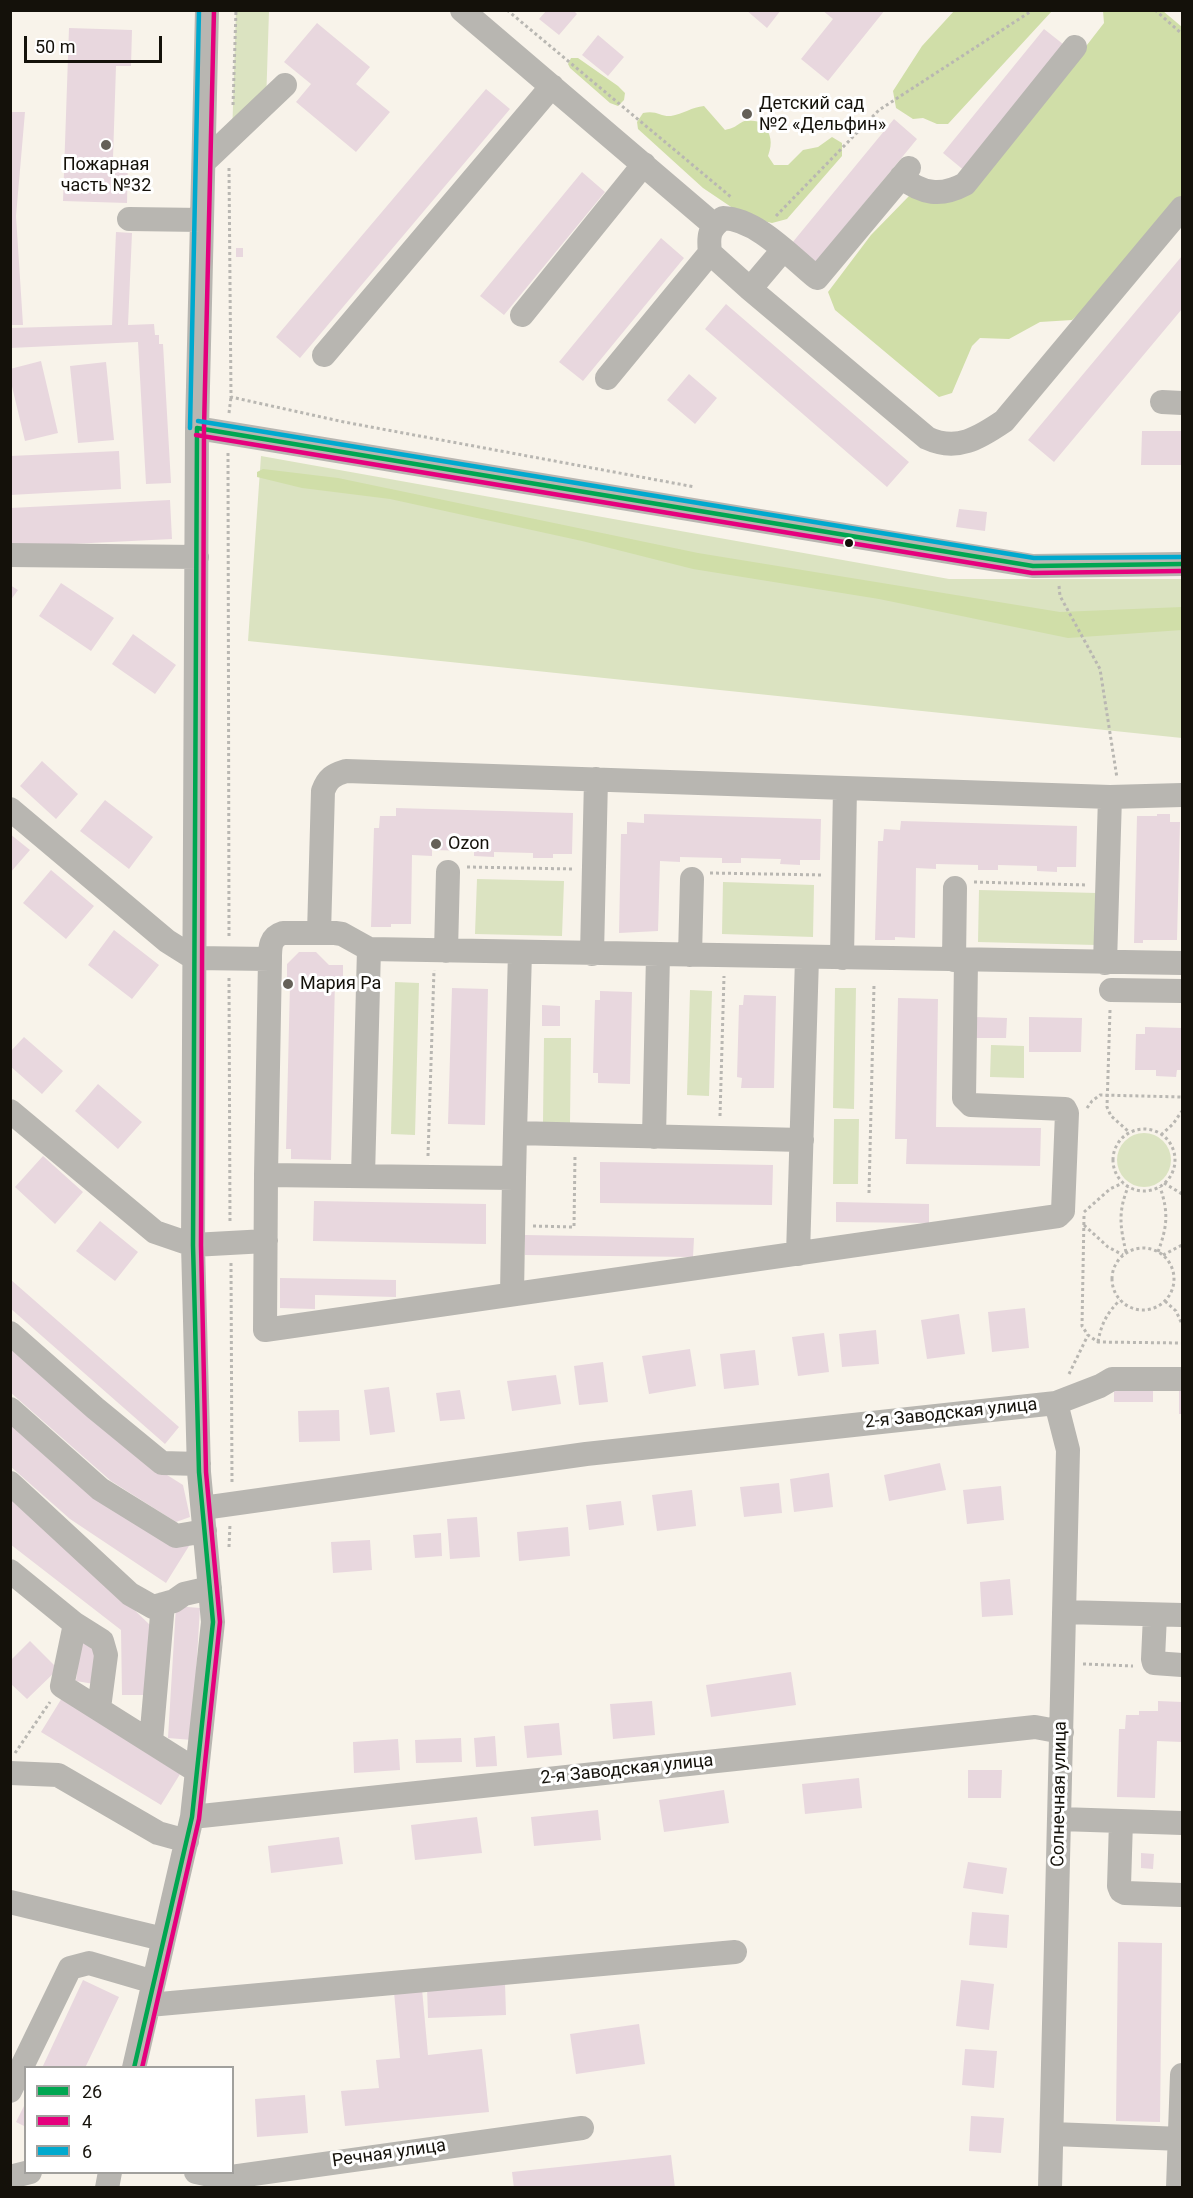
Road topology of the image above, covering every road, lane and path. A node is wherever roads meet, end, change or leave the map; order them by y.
1 (207, 10) edge
2 (236, 10) edge
3 (462, 10) edge
4 (507, 10) edge
5 (1033, 10) edge
6 (1155, 10) edge
7 (1182, 33) edge
8 (1075, 47) dead end
9 (285, 85) dead end
10 (552, 86) junction
11 (232, 137) junction
12 (204, 162) junction
13 (644, 164) junction
14 (739, 204) dead end
15 (1182, 208) edge
16 (774, 218) dead end
17 (129, 219) dead end
18 (202, 220) junction
19 (714, 225) junction
20 (783, 250) junction
21 (710, 253) junction
22 (750, 289) junction
23 (522, 315) dead end
24 (324, 355) dead end
25 (607, 378) dead end
26 (197, 428) junction
27 (703, 488) dead end
28 (10, 555) edge
29 (197, 557) junction
30 (1182, 564) edge
31 (1056, 566) junction
32 (596, 779) junction
33 (845, 788) junction
34 (1182, 795) edge
35 (1115, 797) junction
36 (10, 809) edge
37 (594, 870) junction
38 (448, 872) joint
39 (844, 876) junction
40 (692, 879) joint
41 (1107, 886) junction
42 (955, 888) joint
43 (319, 933) junction
44 (369, 949) junction
45 (440, 951) junction
46 (520, 952) junction
47 (592, 954) junction
48 (658, 955) junction
49 (690, 956) junction
50 (724, 956) junction
51 (194, 958) junction
52 (807, 958) junction
53 (842, 958) junction
54 (270, 959) junction
55 (960, 961) junction
56 (1105, 963) junction
57 (1182, 963) edge
58 (874, 985) dead end
59 (1111, 990) joint
60 (1182, 991) edge
61 (1107, 1096) junction
62 (1182, 1097) edge
63 (1086, 1109) dead end
64 (10, 1111) edge
65 (1182, 1111) edge
66 (1130, 1132) junction
67 (515, 1133) junction
68 (576, 1135) junction
69 (1161, 1135) junction
70 (654, 1137) junction
71 (719, 1138) junction
72 (802, 1140) junction
73 (266, 1175) junction
74 (363, 1176) junction
75 (427, 1177) junction
76 (514, 1178) junction
77 (1123, 1183) junction
78 (1164, 1183) junction
79 (1128, 1187) junction
80 (1160, 1187) junction
81 (869, 1193) dead end
82 (1182, 1194) edge
83 (1084, 1201) dead end
84 (1084, 1212) junction
85 (1084, 1224) junction
86 (514, 1226) junction
87 (266, 1241) junction
88 (193, 1245) junction
89 (1182, 1245) edge
90 (1158, 1252) junction
91 (798, 1254) junction
92 (1125, 1254) junction
93 (1163, 1255) junction
94 (512, 1294) junction
95 (1120, 1300) junction
96 (1165, 1301) junction
97 (1182, 1324) edge
98 (10, 1332) edge
99 (1088, 1335) junction
100 (1098, 1342) junction
101 (1182, 1343) edge
102 (1182, 1379) edge
103 (1056, 1403) junction
104 (10, 1409) edge
105 (199, 1464) junction
106 (10, 1483) edge
107 (204, 1520) junction
108 (10, 1571) edge
109 (210, 1588) junction
110 (163, 1604) junction
111 (1064, 1612) junction
112 (1155, 1615) junction
113 (1182, 1616) edge
114 (75, 1624) junction
115 (1063, 1663) junction
116 (1154, 1663) junction
117 (1182, 1665) edge
118 (62, 1686) junction
119 (99, 1708) junction
120 (1062, 1732) junction
121 (151, 1741) junction
122 (10, 1761) edge
123 (197, 1771) junction
124 (10, 1773) edge
125 (192, 1817) junction
126 (1060, 1819) junction
127 (1121, 1821) junction
128 (1182, 1823) edge
129 (187, 1841) junction
130 (1182, 1895) edge
131 (10, 1902) edge
132 (163, 1939) junction
133 (735, 1952) dead end
134 (151, 1993) junction
135 (134, 2066) edge
136 (1182, 2075) edge
137 (10, 2091) edge
138 (582, 2128) dead end
139 (1052, 2134) junction
140 (1181, 2139) edge
141 (205, 2174) edge
142 (1050, 2187) edge
143 (1178, 2187) edge

1 - 12 street
2 - 11 path
3 - 10 street
4 - 14 path
5 - 16 path
6 - 7 path
8 - 20 street
9 - 11 street
10 - 13 street
10 - 24 street
11 - 12 street
11 - 27 path
12 - 18 street
13 - 19 street
13 - 23 street
15 - 22 street
17 - 18 street
18 - 26 street
19 - 20 street
19 - 21 street
20 - 22 street
21 - 22 street
21 - 25 street
26 - 29 street
26 - 31 street
28 - 29 street
29 - 51 street
30 - 31 street
31 - 35 path
32 - 33 street
32 - 37 street
32 - 43 street
33 - 35 street
33 - 39 street
34 - 35 street
35 - 41 street
36 - 51 street
37 - 38 path
37 - 47 street
38 - 45 street
39 - 40 path
39 - 53 street
40 - 49 street
41 - 42 path
41 - 56 street
42 - 55 street
43 - 44 street
43 - 54 street
44 - 45 street
44 - 74 street
45 - 46 street
45 - 75 path
46 - 47 street
46 - 67 street
47 - 48 street
48 - 49 street
48 - 70 street
49 - 50 street
50 - 52 street
50 - 71 path
51 - 54 street
51 - 88 street
52 - 53 street
52 - 72 street
53 - 55 street
54 - 73 street
55 - 56 street
55 - 91 street
56 - 57 street
58 - 81 path
59 - 60 street
59 - 61 path
61 - 62 path
61 - 63 path
61 - 66 path
64 - 88 street
65 - 69 path
66 - 69 path
66 - 77 path
67 - 68 street
67 - 76 street
68 - 70 street
68 - 86 path
69 - 78 path
70 - 71 street
71 - 72 street
72 - 91 street
73 - 74 street
73 - 87 street
74 - 75 street
75 - 76 street
76 - 86 street
77 - 79 path
77 - 84 path
78 - 80 path
78 - 82 path
79 - 80 path
79 - 92 path
80 - 90 path
83 - 84 path
84 - 85 path
85 - 92 path
85 - 99 path
86 - 94 street
87 - 88 street
87 - 94 street
88 - 105 street
89 - 93 path
90 - 92 path
90 - 93 path
91 - 94 street
92 - 95 path
93 - 96 path
95 - 96 path
95 - 100 path
96 - 97 path
98 - 105 street
99 - 100 path
99 - 103 path
100 - 101 path
102 - 103 street, 2-я Заводская улица
103 - 107 street, 2-я Заводская улица
103 - 111 street, Солнечная улица
104 - 107 street, 2-я Заводская улица
105 - 107 street
106 - 110 street
107 - 109 street
108 - 114 street
109 - 110 street
109 - 123 street
110 - 121 street
111 - 112 street
111 - 115 street, Солнечная улица
112 - 113 street
112 - 116 street
114 - 118 street
114 - 119 street
115 - 116 path
115 - 120 street, Солнечная улица
116 - 117 street
118 - 119 street
118 - 122 path
119 - 121 street
120 - 125 street, 2-я Заводская улица
120 - 126 street, Солнечная улица
121 - 123 street
123 - 125 street
124 - 129 street
125 - 129 street
126 - 127 street
126 - 139 street, Солнечная улица
127 - 128 street
127 - 130 street
129 - 132 street
131 - 132 street
132 - 134 street
133 - 134 street
134 - 135 street
134 - 137 street
136 - 140 street
138 - 141 street, Речная улица
139 - 140 street
139 - 142 street, Солнечная улица
140 - 143 street

